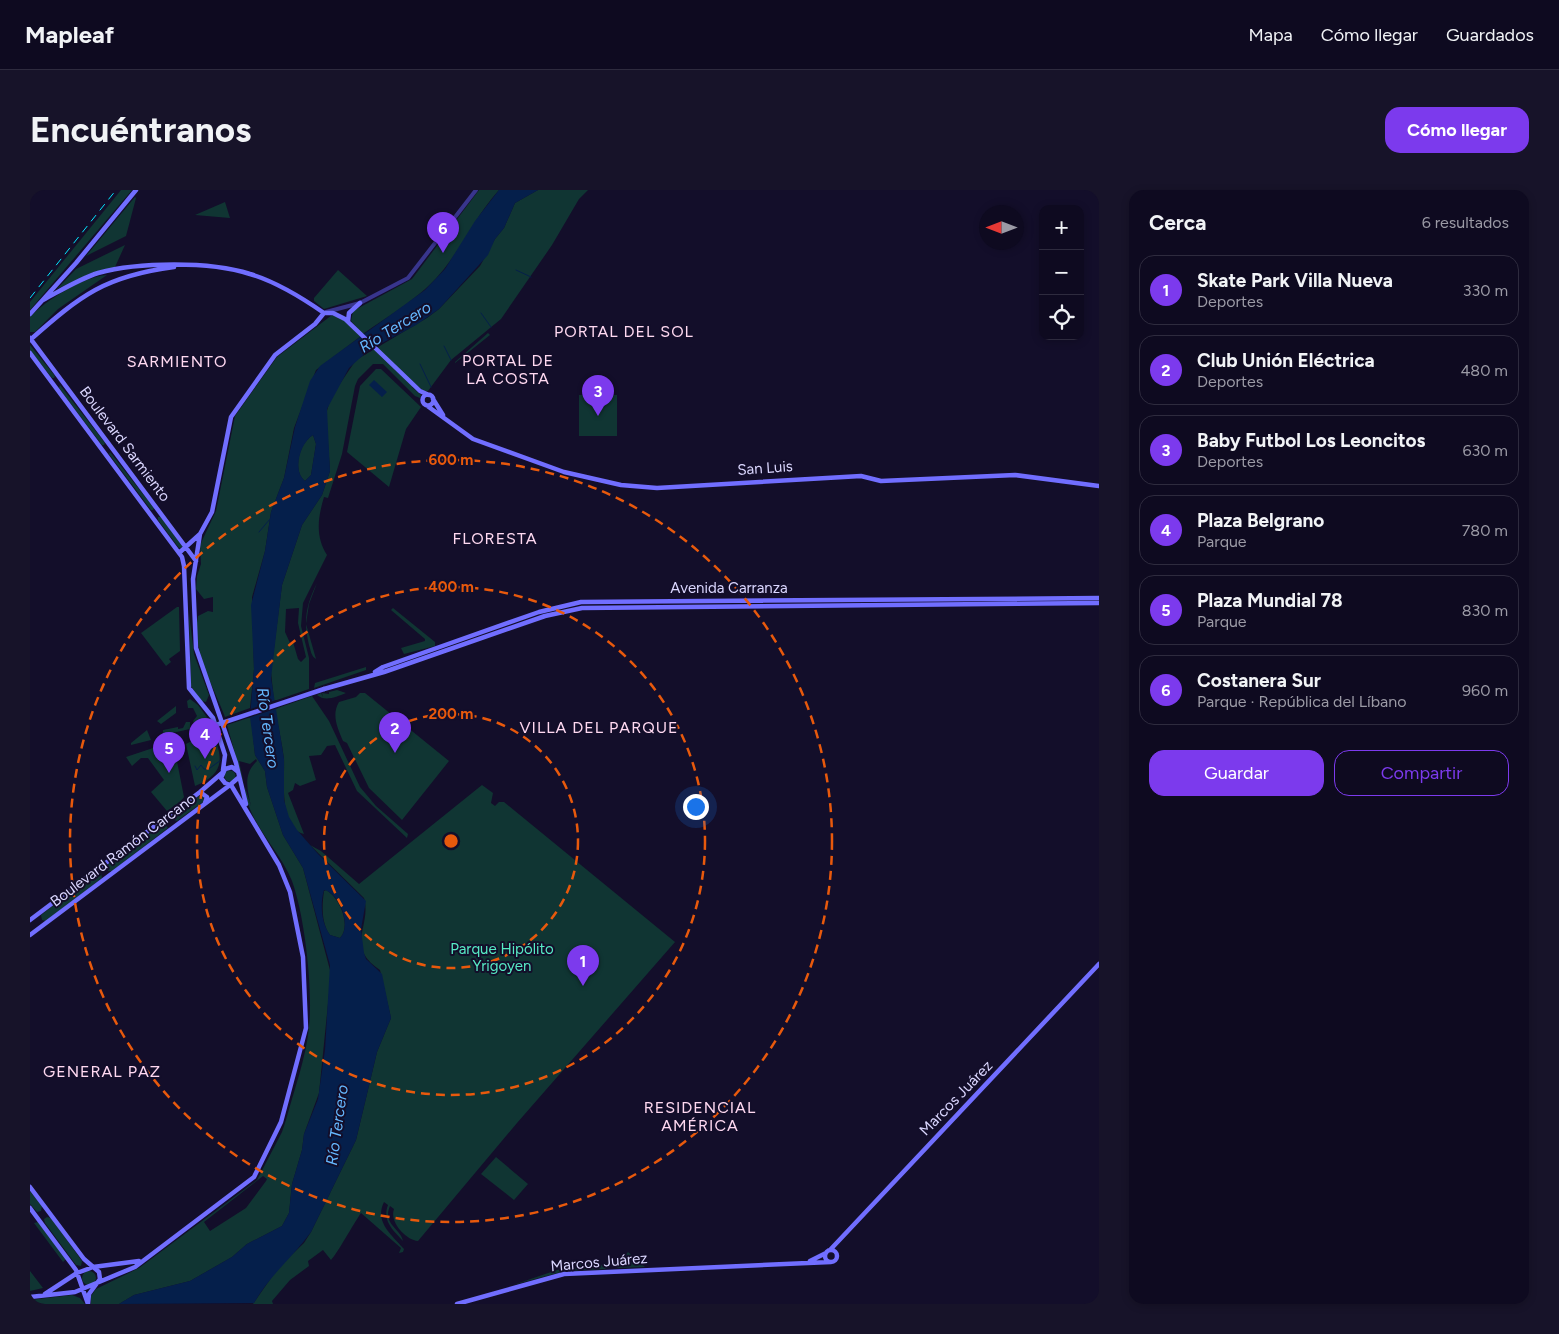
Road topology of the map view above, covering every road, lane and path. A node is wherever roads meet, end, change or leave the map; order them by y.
1 (136, 190) edge
2 (476, 190) edge
3 (191, 265) junction
4 (42, 300) junction
5 (360, 303) junction
6 (324, 313) junction
7 (30, 314) edge
8 (350, 322) junction
9 (30, 339) edge
10 (30, 353) edge
11 (420, 391) junction
12 (429, 395) junction
13 (433, 399) junction
14 (423, 400) junction
15 (426, 405) junction
16 (446, 418) junction
17 (1099, 486) edge
18 (200, 534) junction
19 (187, 547) junction
20 (180, 553) junction
21 (184, 562) junction
22 (196, 564) junction
23 (1099, 598) edge
24 (1099, 603) edge
25 (194, 610) junction
26 (186, 611) junction
27 (372, 673) junction
28 (213, 697) junction
29 (201, 703) junction
30 (212, 726) dead end
31 (223, 771) junction
32 (239, 775) junction
33 (231, 785) junction
34 (200, 792) junction
35 (204, 804) junction
36 (254, 822) junction
37 (30, 920) edge
38 (30, 936) edge
39 (1099, 964) edge
40 (30, 1187) edge
41 (30, 1208) edge
42 (831, 1250) junction
43 (143, 1260) junction
44 (806, 1262) junction
45 (831, 1262) junction
46 (92, 1266) junction
47 (77, 1273) junction
48 (98, 1284) junction
49 (81, 1290) junction
50 (75, 1292) junction
51 (44, 1294) junction
52 (30, 1297) edge
53 (88, 1304) edge
54 (457, 1304) edge

1 - 4 main road
2 - 5 street
3 - 4 main road
3 - 6 main road
3 - 9 main road
4 - 7 main road
5 - 6 street
5 - 8 main road
6 - 8 main road
6 - 18 main road
8 - 11 main road
9 - 19 main road, Boulevard Sarmiento
10 - 20 main road, Boulevard Sarmiento
11 - 12 main road
11 - 14 main road
12 - 13 main road
12 - 14 main road
13 - 15 main road
13 - 16 main road, San Luis
14 - 15 main road
15 - 16 main road, San Luis
16 - 17 main road, San Luis
18 - 19 main road
18 - 22 main road
19 - 20 main road
19 - 22 main road, Boulevard Sarmiento
20 - 21 main road, Boulevard Sarmiento
21 - 22 main road
21 - 26 main road
22 - 25 main road
23 - 27 main road, Avenida Carranza
24 - 27 main road, Avenida Carranza
25 - 26 main road
25 - 28 main road
26 - 29 main road
27 - 30 main road, Avenida Carranza, bridge
28 - 29 main road
28 - 32 main road
29 - 31 main road
31 - 32 main road
31 - 33 main road
31 - 34 main road, Boulevard Ramón Carcano
32 - 33 main road, Boulevard Ramón Carcano
32 - 36 main road
33 - 35 main road, Boulevard Ramón Carcano
33 - 36 main road
34 - 35 main road
34 - 37 main road, Boulevard Ramón Carcano
35 - 38 main road, Boulevard Ramón Carcano
36 - 43 main road
39 - 42 main road, Marcos Juárez
40 - 46 main road
41 - 47 main road
42 - 44 main road, Marcos Juárez
42 - 45 main road
42 - 45 main road
43 - 46 main road
43 - 48 main road
44 - 45 main road, Marcos Juárez
44 - 54 main road, Marcos Juárez
46 - 47 main road
46 - 48 main road
47 - 49 main road
47 - 51 main road
48 - 49 main road
48 - 53 main road
49 - 50 main road
49 - 53 main road
50 - 51 main road
50 - 53 main road
51 - 52 main road

